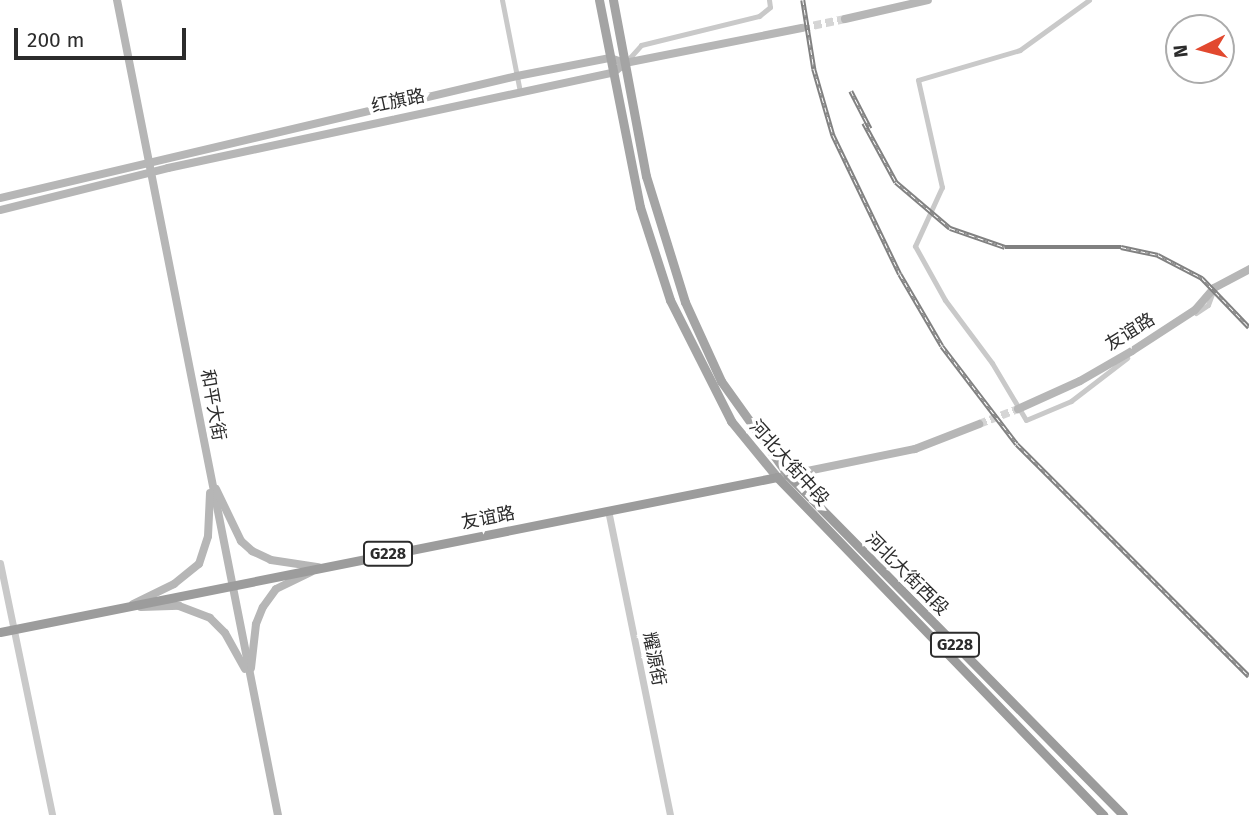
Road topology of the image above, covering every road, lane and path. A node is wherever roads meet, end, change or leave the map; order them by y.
1 (117, 0) edge
2 (502, 0) edge
3 (599, 0) edge
4 (613, 0) edge
5 (769, 0) edge
6 (928, 0) edge
7 (1089, 0) edge
8 (845, 19) tunnel mouth
9 (802, 28) tunnel mouth
10 (610, 58) junction
11 (625, 63) junction
12 (613, 73) junction
13 (517, 76) junction
14 (520, 92) junction
15 (150, 161) junction
16 (152, 172) junction
17 (0, 198) edge
18 (0, 210) edge
19 (1249, 268) edge
20 (1214, 288) junction
21 (1018, 409) tunnel mouth
22 (979, 424) tunnel mouth
23 (788, 475) junction
24 (210, 476) junction
25 (777, 477) junction
26 (608, 510) junction
27 (0, 563) edge
28 (321, 568) junction
29 (232, 585) junction
30 (126, 607) junction
31 (15, 629) junction
32 (0, 632) edge
33 (250, 678) junction
34 (52, 815) edge
35 (278, 815) edge
36 (670, 815) edge
37 (1103, 815) edge
38 (1123, 815) edge

1 - 15 main road, 和平大街
2 - 13 street
3 - 10 main road, 河北大街中段
4 - 11 main road
5 - 11 street
6 - 8 main road
7 - 20 street
9 - 11 main road, 红旗路
10 - 11 main road
10 - 12 main road, 河北大街中段
10 - 13 main road
11 - 12 main road, 红旗路
11 - 23 main road
12 - 14 main road, 红旗路
12 - 25 main road, 河北大街中段
13 - 14 street
13 - 15 main road
14 - 16 main road, 红旗路
15 - 16 main road, 和平大街
15 - 17 main road
16 - 18 main road, 红旗路
16 - 24 main road, 和平大街
19 - 20 main road, 友谊路
20 - 21 main road, 友谊路
22 - 23 main road, 友谊路
23 - 25 main road, 友谊路
23 - 38 highway, 河北大街西段 / G228
24 - 28 main road
24 - 29 main road, 和平大街
24 - 30 main road
25 - 26 highway, 友谊路 / G228
25 - 37 highway, 河北大街中段 / G228
26 - 28 highway, 友谊路 / G228
26 - 36 street, 耀源街
27 - 31 street
28 - 29 highway, 友谊路 / G228
28 - 33 main road
29 - 30 highway, 友谊路 / G228
29 - 33 main road, 和平大街
30 - 31 highway, 友谊路 / G228
30 - 33 main road
31 - 32 highway, 友谊路 / G228
31 - 34 street
33 - 35 main road, 和平大街

